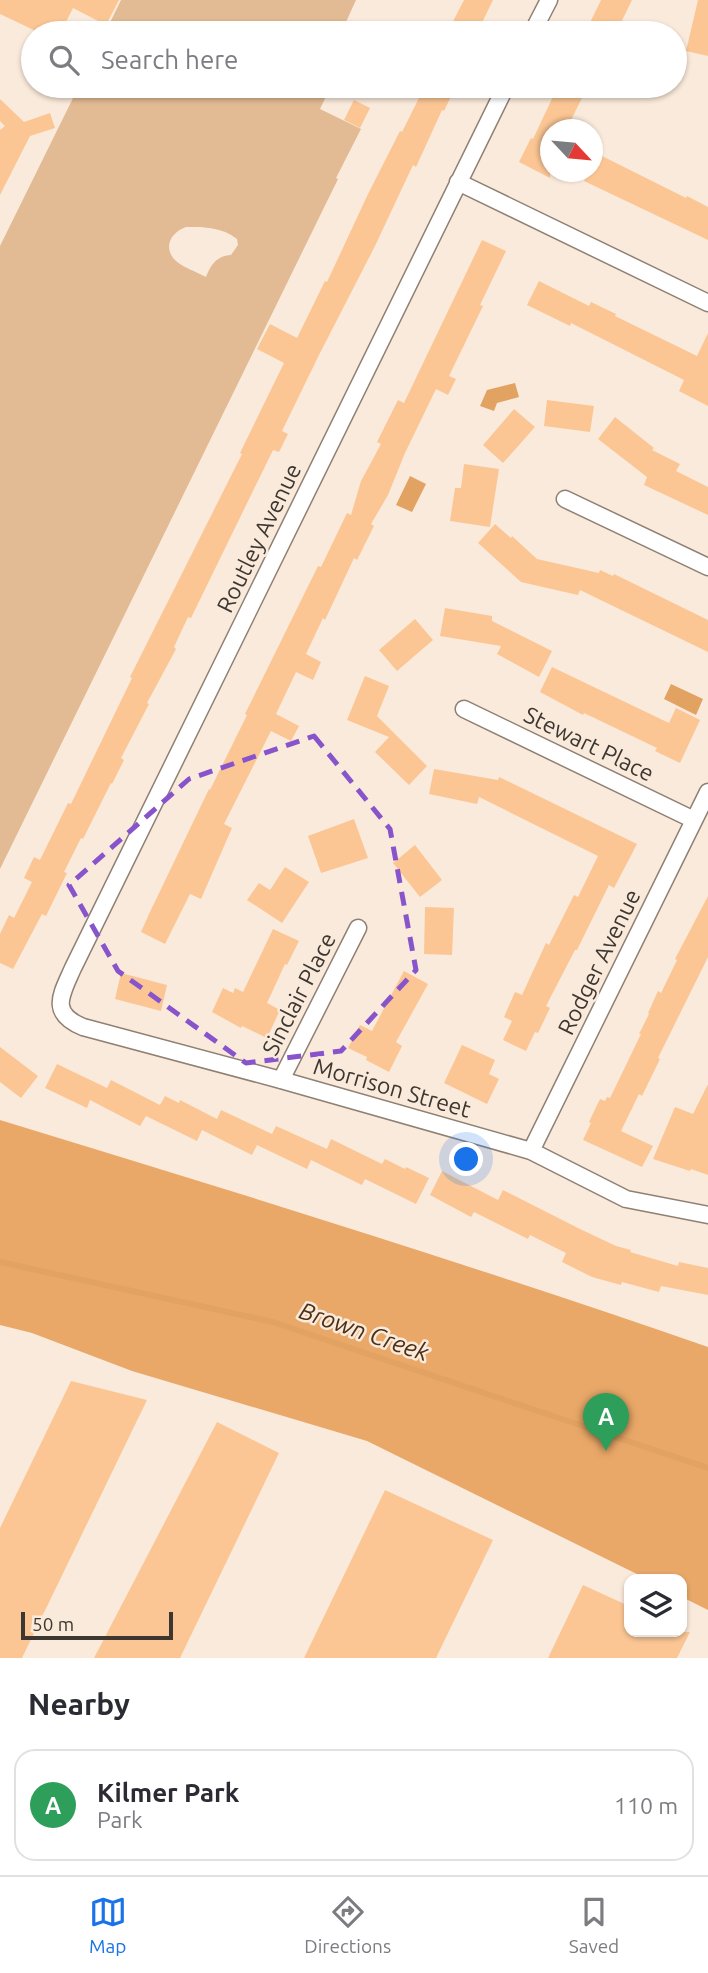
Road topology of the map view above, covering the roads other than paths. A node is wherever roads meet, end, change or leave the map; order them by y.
1 (549, 0) edge
2 (538, 21) edge
3 (500, 98) edge
4 (458, 182) junction
5 (708, 303) edge
6 (565, 499) dead end
7 (708, 568) edge
8 (464, 709) dead end
9 (708, 792) edge
10 (694, 820) junction
11 (358, 928) dead end
12 (62, 1012) joint
13 (281, 1080) junction
14 (531, 1152) junction
15 (708, 1215) edge

1 - 2 street
3 - 4 street, Routley Avenue
4 - 5 street
4 - 12 street, Routley Avenue
6 - 7 street
8 - 10 street, Stewart Place
9 - 10 street, Rodger Avenue
10 - 14 street, Rodger Avenue
11 - 13 street, Sinclair Place
12 - 13 street, Morrison Street
13 - 14 street, Morrison Street
14 - 15 street, Morrison Street

